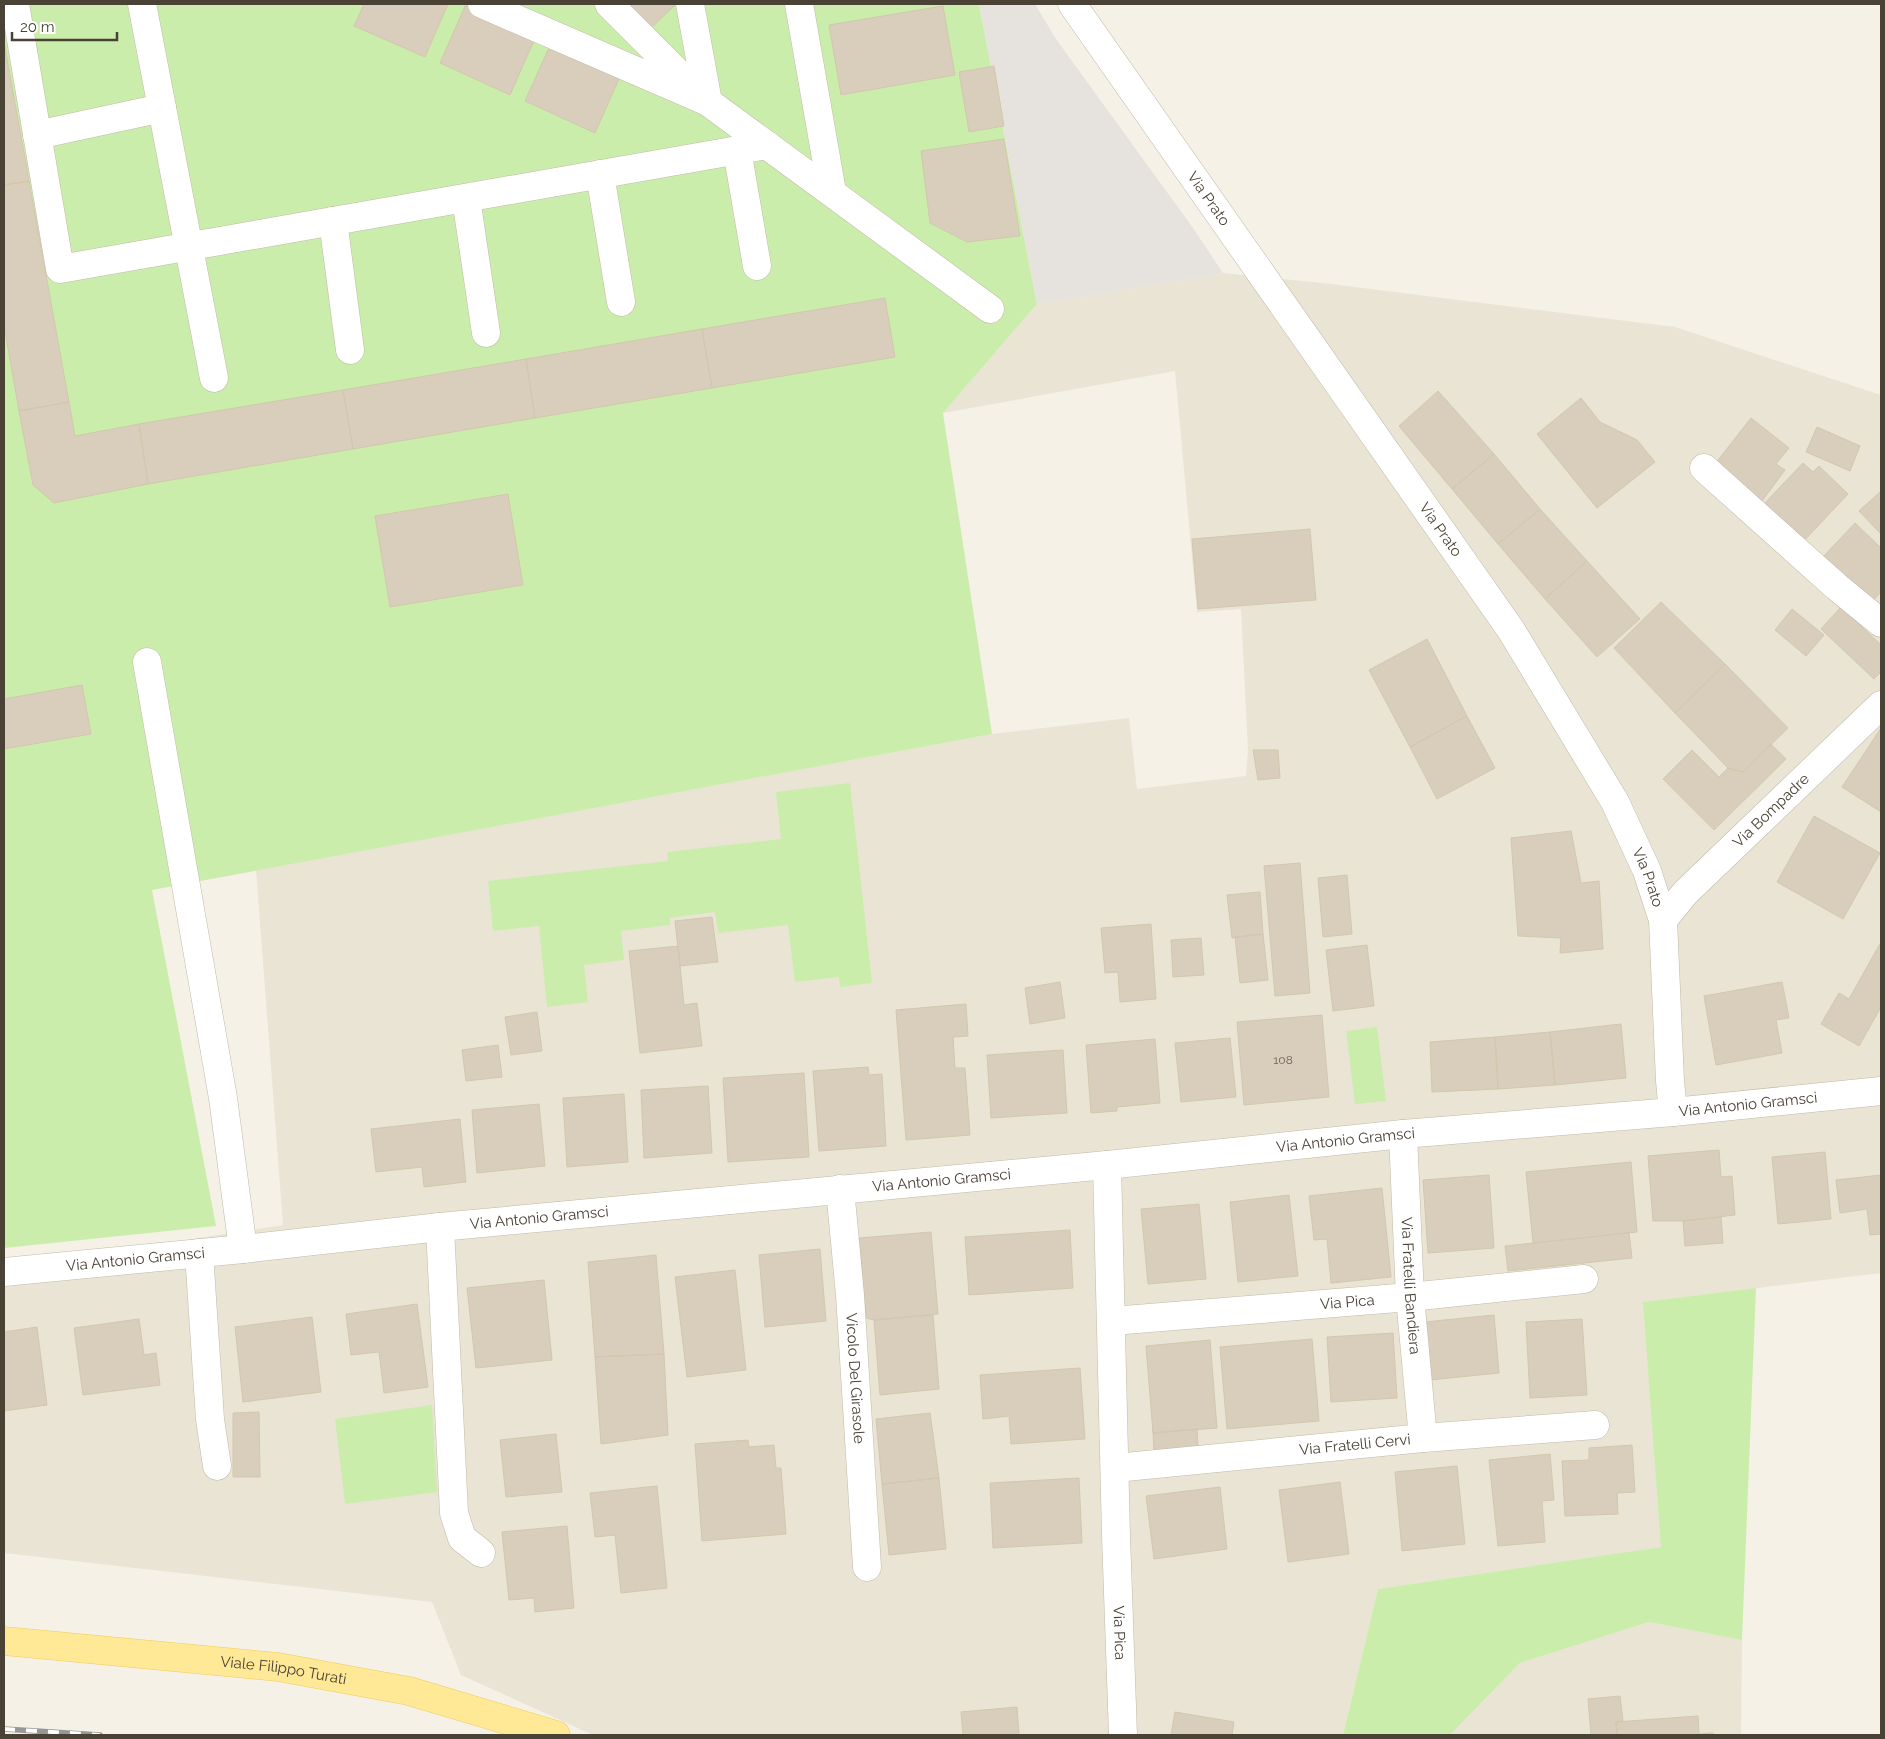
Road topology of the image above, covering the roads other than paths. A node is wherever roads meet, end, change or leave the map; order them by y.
1 (15, 4) edge
2 (142, 4) edge
3 (482, 4) edge
4 (609, 4) edge
5 (690, 4) edge
6 (799, 4) edge
7 (1072, 4) edge
8 (708, 102) junction
9 (162, 108) junction
10 (37, 135) junction
11 (767, 145) junction
12 (737, 150) junction
13 (600, 174) junction
14 (832, 192) junction
15 (466, 198) junction
16 (333, 221) junction
17 (189, 246) junction
18 (757, 266) dead end
19 (621, 302) dead end
20 (990, 309) dead end
21 (486, 333) dead end
22 (350, 350) dead end
23 (214, 378) dead end
24 (1704, 468) dead end
25 (1881, 623) edge
26 (147, 662) dead end
27 (1881, 705) edge
28 (1663, 920) junction
29 (1881, 1091) edge
30 (1673, 1112) junction
31 (1403, 1134) junction
32 (1107, 1165) junction
33 (840, 1189) junction
34 (440, 1227) junction
35 (244, 1249) junction
36 (199, 1253) junction
37 (4, 1272) edge
38 (1584, 1279) dead end
39 (1410, 1297) junction
40 (1112, 1321) junction
41 (1595, 1424) dead end
42 (1423, 1438) junction
43 (217, 1466) dead end
44 (1115, 1468) junction
45 (481, 1552) dead end
46 (867, 1567) dead end
47 (4, 1641) edge
48 (556, 1735) edge
49 (1123, 1735) edge

1 - 10 street
2 - 9 street
3 - 8 street
4 - 8 street
5 - 8 street
6 - 14 street
7 - 28 street, Via Prato
8 - 11 street
9 - 10 street
9 - 17 street
10 - 17 street
11 - 12 street
11 - 14 street
12 - 13 street
12 - 18 street
13 - 15 street
13 - 19 street
14 - 20 street
15 - 16 street
15 - 21 street
16 - 17 street
16 - 22 street
17 - 23 street
24 - 25 street
26 - 35 street
27 - 28 street, Via Bompadre
28 - 30 street, Via Prato
29 - 30 street, Via Antonio Gramsci
30 - 31 street, Via Antonio Gramsci
31 - 32 street, Via Antonio Gramsci
31 - 39 street, Via Fratelli Bandiera
32 - 33 street, Via Antonio Gramsci
32 - 40 street, Via Pica
33 - 34 street, Via Antonio Gramsci
33 - 46 street, Vicolo Del Girasole
34 - 35 street, Via Antonio Gramsci
34 - 45 street
35 - 36 street, Via Antonio Gramsci
36 - 37 street, Via Antonio Gramsci
36 - 43 street
38 - 39 street, Via Pica
39 - 40 street, Via Pica
39 - 42 street, Via Fratelli Bandiera
40 - 44 street, Via Pica
41 - 42 street, Via Fratelli Cervi
42 - 44 street, Via Fratelli Cervi
44 - 49 street, Via Pica
47 - 48 main road, Viale Filippo Turati

